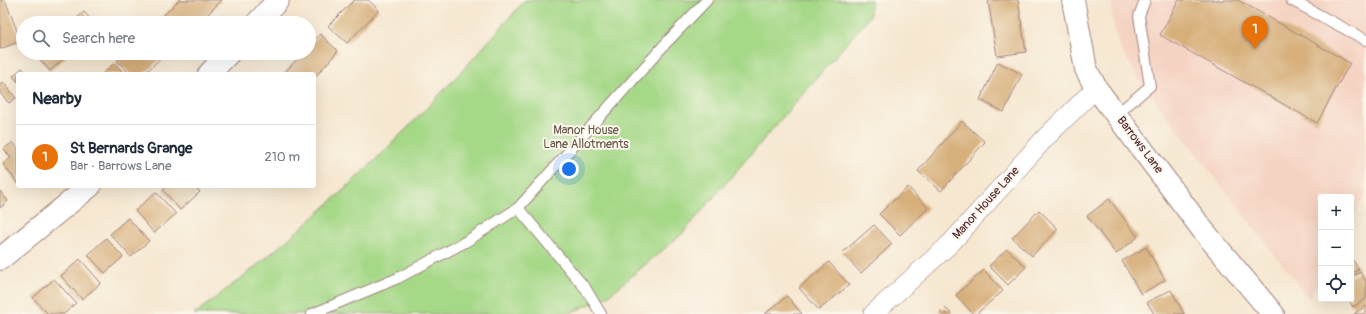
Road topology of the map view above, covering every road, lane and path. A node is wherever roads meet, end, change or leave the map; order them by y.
1 (278, 0) edge
2 (707, 0) edge
3 (1073, 0) edge
4 (1145, 0) edge
5 (1291, 0) edge
6 (263, 16) edge
7 (1366, 40) edge
8 (222, 60) edge
9 (211, 72) edge
10 (1096, 88) junction
11 (1117, 114) junction
12 (88, 188) edge
13 (518, 208) junction
14 (0, 259) edge
15 (1238, 274) junction
16 (312, 314) edge
17 (601, 314) edge
18 (873, 314) edge
19 (1258, 314) edge
20 (1273, 314) edge

1 - 6 street
2 - 13 lane
3 - 10 street, Barrows Lane
4 - 11 lane
5 - 7 lane
8 - 9 street
10 - 11 street, Barrows Lane
10 - 18 street, Manor House Lane
11 - 15 street, Barrows Lane
12 - 14 street
13 - 16 lane
13 - 17 lane
15 - 19 street, Barrows Lane
15 - 20 street, Barrows Lane

